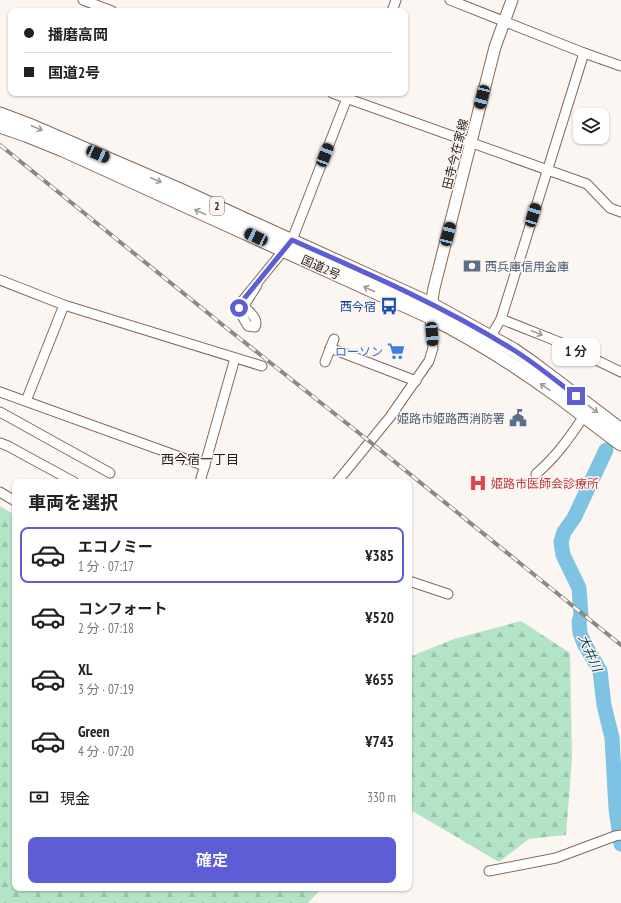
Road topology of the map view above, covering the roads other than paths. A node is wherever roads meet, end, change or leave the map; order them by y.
1 (82, 0) edge
2 (450, 0) edge
3 (512, 0) edge
4 (104, 8) edge
5 (504, 22) junction
6 (584, 53) junction
7 (621, 66) edge
8 (348, 96) edge
9 (0, 114) edge
10 (0, 126) edge
11 (471, 143) junction
12 (547, 170) junction
13 (621, 212) edge
14 (288, 245) junction
15 (0, 280) edge
16 (256, 285) dead end
17 (64, 305) junction
18 (431, 310) junction
19 (501, 319) junction
20 (491, 336) junction
21 (334, 339) dead end
22 (330, 348) junction
23 (235, 358) junction
24 (325, 362) dead end
25 (262, 366) dead end
26 (621, 372) edge
27 (416, 381) junction
28 (0, 392) edge
29 (26, 401) junction
30 (0, 412) edge
31 (584, 416) junction
32 (621, 430) edge
33 (0, 444) edge
34 (621, 444) edge
35 (205, 466) junction
36 (110, 473) dead end
37 (536, 474) dead end
38 (68, 479) edge
39 (201, 479) edge
40 (338, 479) edge
41 (0, 492) edge
42 (12, 499) edge
43 (412, 582) edge
44 (448, 594) dead end
45 (618, 836) edge
46 (489, 871) dead end

1 - 4 street
2 - 5 street
3 - 5 main road, 田寺今在家線
5 - 6 street
5 - 11 main road, 田寺今在家線
6 - 7 street
6 - 12 street
8 - 11 street
8 - 14 street
9 -> 14 highway, 国道2号 / 2
14 -> 10 highway, 国道2号 / 2
11 - 12 street
11 - 18 main road, 田寺今在家線
12 - 13 street
12 - 19 street
14 - 16 street
14 - 18 highway, 国道2号 / 2
15 - 17 street
17 - 23 street
17 - 29 street
18 - 20 highway, 国道2号 / 2
18 - 27 street
31 -> 18 highway, 国道2号 / 2
19 - 20 street
19 -> 26 street
20 -> 32 highway, 国道2号 / 2
21 - 22 street
22 - 24 street
22 - 27 street
23 - 25 street
23 - 35 street
27 - 40 street
28 - 29 street
29 - 35 street
30 - 36 street
31 - 34 highway, 国道2号 / 2
31 - 37 street
33 - 38 street
35 - 39 street
41 - 42 street
43 - 44 street
45 - 46 street

